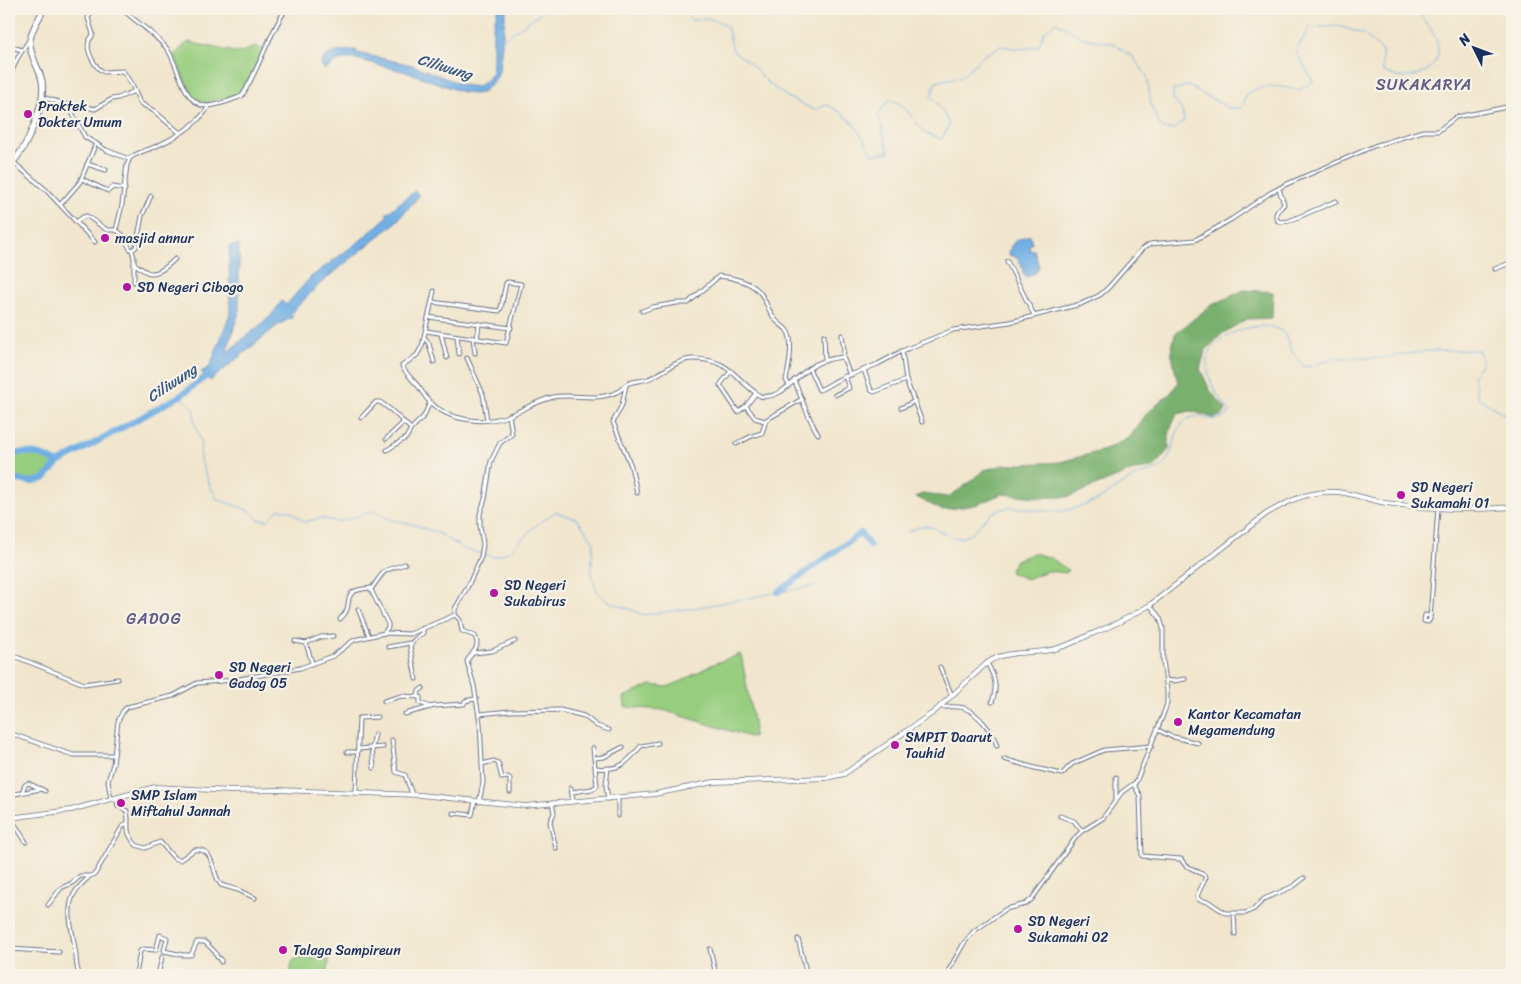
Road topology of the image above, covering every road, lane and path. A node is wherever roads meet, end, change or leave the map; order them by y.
1 (44, 9) edge
2 (93, 9) edge
3 (122, 9) edge
4 (286, 9) edge
5 (30, 39) junction
6 (9, 46) edge
7 (22, 50) junction
8 (9, 61) edge
9 (14, 62) junction
10 (9, 73) edge
11 (135, 91) junction
12 (42, 97) junction
13 (210, 106) junction
14 (1512, 106) edge
15 (70, 108) junction
16 (180, 133) junction
17 (96, 143) junction
18 (129, 159) junction
19 (11, 164) edge
20 (87, 164) junction
21 (106, 170) dead end
22 (82, 179) junction
23 (125, 189) junction
24 (1279, 189) junction
25 (151, 196) dead end
26 (1336, 201) dead end
27 (60, 205) junction
28 (76, 222) junction
29 (116, 230) junction
30 (95, 242) dead end
31 (132, 250) junction
32 (175, 259) dead end
33 (1007, 261) dead end
34 (1512, 262) edge
35 (134, 264) junction
36 (1495, 270) dead end
37 (134, 282) dead end
38 (434, 291) dead end
39 (432, 302) junction
40 (642, 311) dead end
41 (1034, 315) junction
42 (428, 317) junction
43 (480, 324) junction
44 (511, 328) junction
45 (426, 331) junction
46 (442, 334) junction
47 (824, 335) dead end
48 (842, 335) dead end
49 (457, 336) junction
50 (424, 337) junction
51 (473, 338) junction
52 (478, 339) junction
53 (902, 351) junction
54 (475, 353) dead end
55 (459, 354) dead end
56 (843, 356) junction
57 (447, 358) dead end
58 (467, 358) dead end
59 (825, 360) junction
60 (434, 362) dead end
61 (810, 368) junction
62 (864, 370) junction
63 (731, 371) junction
64 (851, 374) junction
65 (845, 376) junction
66 (794, 380) junction
67 (906, 380) junction
68 (626, 384) junction
69 (789, 385) junction
70 (756, 393) junction
71 (835, 395) dead end
72 (802, 399) junction
73 (915, 401) junction
74 (430, 402) junction
75 (746, 406) junction
76 (901, 408) dead end
77 (509, 415) junction
78 (361, 418) dead end
79 (487, 420) junction
80 (765, 421) junction
81 (404, 422) junction
82 (922, 422) dead end
83 (411, 429) junction
84 (818, 434) dead end
85 (386, 439) dead end
86 (736, 444) dead end
87 (387, 450) dead end
88 (637, 494) dead end
89 (1512, 507) edge
90 (1438, 508) junction
91 (405, 564) dead end
92 (370, 588) junction
93 (1150, 604) junction
94 (358, 609) dead end
95 (455, 615) junction
96 (1429, 616) dead end
97 (340, 619) dead end
98 (423, 628) junction
99 (384, 633) junction
100 (333, 636) dead end
101 (369, 636) junction
102 (515, 640) dead end
103 (295, 641) dead end
104 (306, 643) junction
105 (411, 643) junction
106 (388, 647) dead end
107 (9, 654) edge
108 (473, 654) junction
109 (312, 663) junction
110 (986, 663) junction
111 (940, 667) dead end
112 (118, 679) dead end
113 (416, 679) dead end
114 (1185, 679) dead end
115 (1166, 680) junction
116 (423, 688) dead end
117 (952, 696) junction
118 (418, 697) junction
119 (476, 699) junction
120 (384, 701) dead end
121 (992, 702) dead end
122 (431, 707) junction
123 (941, 707) junction
124 (405, 714) dead end
125 (479, 714) junction
126 (378, 717) dead end
127 (609, 730) dead end
128 (1158, 730) junction
129 (9, 734) edge
130 (375, 734) dead end
131 (392, 740) dead end
132 (658, 743) dead end
133 (1198, 743) dead end
134 (997, 746) dead end
135 (1152, 746) junction
136 (383, 747) dead end
137 (623, 747) dead end
138 (372, 748) junction
139 (593, 748) dead end
140 (357, 750) junction
141 (347, 752) dead end
142 (114, 755) junction
143 (595, 758) junction
144 (1004, 759) dead end
145 (482, 764) junction
146 (374, 768) dead end
147 (596, 768) junction
148 (608, 768) junction
149 (1116, 777) dead end
150 (1134, 785) junction
151 (356, 792) junction
152 (510, 792) dead end
153 (21, 793) junction
154 (412, 794) junction
155 (9, 795) edge
156 (116, 798) junction
157 (618, 798) junction
158 (111, 799) junction
159 (608, 799) junction
160 (477, 801) junction
161 (573, 801) junction
162 (1116, 801) junction
163 (552, 804) junction
164 (453, 813) dead end
165 (618, 816) dead end
166 (1060, 816) dead end
167 (10, 818) edge
168 (127, 824) junction
169 (1082, 831) junction
170 (26, 842) dead end
171 (556, 848) dead end
172 (90, 876) junction
173 (1304, 878) dead end
174 (255, 898) dead end
175 (48, 905) dead end
176 (1234, 914) junction
177 (1235, 934) dead end
178 (798, 939) dead end
179 (9, 949) edge
180 (710, 949) dead end
181 (59, 952) dead end
182 (162, 957) dead end
183 (221, 962) dead end
184 (80, 975) edge
185 (136, 975) edge
186 (158, 975) edge
187 (716, 975) edge
188 (807, 975) edge
189 (946, 975) edge

1 - 5 highway
2 - 11 street
3 - 13 street
4 - 13 street
5 - 7 street
5 - 12 highway
6 - 7 street
7 - 9 street
8 - 9 street
9 - 10 street
11 - 15 street
11 - 16 street
12 - 15 street
12 - 19 highway
13 - 16 street
14 - 24 street
15 - 17 street
16 - 18 street
17 - 18 street
17 - 20 street
18 - 23 street
19 - 27 street
20 - 21 street
20 - 22 street
22 - 23 street
22 - 27 street
23 - 29 street
24 - 26 street
24 - 41 street
25 - 31 street
27 - 28 street
28 - 29 street
28 - 30 street
29 - 31 street
31 - 35 street
32 - 35 street
33 - 41 street
34 - 36 street
35 - 37 street
38 - 39 street
39 - 42 street
39 - 44 street
40 - 69 street
41 - 53 street
42 - 43 street
42 - 45 street
43 - 44 street
43 - 52 street
44 - 52 street
45 - 46 street
45 - 50 street
46 - 49 street
46 - 57 street
47 - 59 street
48 - 56 street
49 - 51 street
49 - 55 street
50 - 60 street
50 - 74 street
51 - 52 street
51 - 54 street
53 - 62 street
53 - 67 street
56 - 59 street
56 - 64 street
58 - 79 street
59 - 61 street
61 - 65 street
61 - 66 street
62 - 64 street
62 - 67 street
63 - 68 street
63 - 70 street
63 - 75 street
64 - 65 street
65 - 71 street
66 - 69 street
66 - 72 street
67 - 73 street
68 - 77 street
68 - 88 street
69 - 70 street
70 - 75 street
72 - 80 street
72 - 84 street
73 - 76 street
73 - 82 street
74 - 79 street
74 - 83 street
75 - 80 street
77 - 79 street
77 - 95 street
78 - 81 street
80 - 86 street
81 - 83 street
81 - 85 street
83 - 87 street
89 - 90 street
90 - 93 street
90 - 96 street
91 - 92 street
92 - 97 street
92 - 99 street
93 - 110 street
93 - 115 street
94 - 101 street
95 - 98 street
95 - 108 street
98 - 99 street
98 - 105 street
99 - 101 street
100 - 104 street
101 - 109 street
102 - 108 street
103 - 104 street
104 - 109 street
105 - 106 street
105 - 113 street
107 - 112 street
108 - 119 street
109 - 142 street
110 - 117 street
110 - 121 street
111 - 117 street
114 - 115 street
115 - 128 street
116 - 118 street
117 - 123 street
118 - 120 street
118 - 122 street
119 - 122 street
119 - 125 street
122 - 124 street
123 - 134 street
123 - 157 street
125 - 127 street
125 - 145 street
126 - 140 street
128 - 133 street
128 - 135 street
129 - 142 street
130 - 138 street
131 - 154 street
132 - 148 street
135 - 144 street
135 - 150 street
136 - 138 street
137 - 143 street
138 - 140 street
138 - 146 street
139 - 143 street
140 - 141 street
140 - 151 street
142 - 158 street
143 - 147 street
145 - 152 street
145 - 160 street
147 - 148 street
147 - 161 street
148 - 159 street
149 - 162 street
150 - 162 street
150 - 176 street
151 - 154 street
151 - 156 street
153 - 153 street
153 - 155 street
154 - 160 street
156 - 158 street
156 - 168 street
157 - 159 street
157 - 165 street
158 - 167 street
159 - 161 street
160 - 163 street
160 - 164 street
161 - 163 street
162 - 169 street
163 - 171 street
166 - 169 street
167 - 170 street
168 - 172 street
168 - 174 street
169 - 189 street
172 - 175 street
172 - 184 street
173 - 176 street
176 - 177 street
178 - 188 street
179 - 181 street
180 - 187 street
182 - 186 street
183 - 185 street

